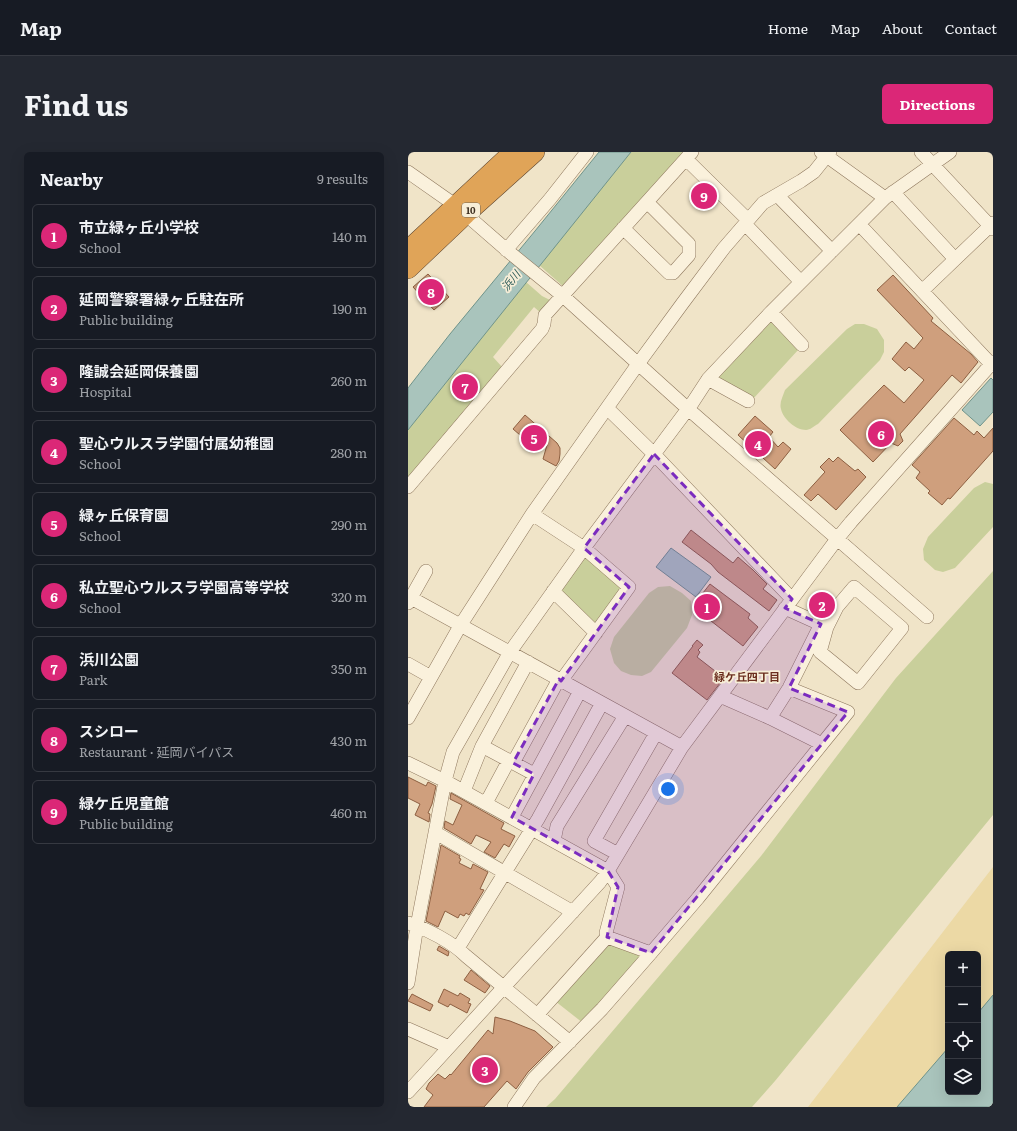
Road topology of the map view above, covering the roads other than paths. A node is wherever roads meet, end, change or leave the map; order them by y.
1 (513, 152) edge
2 (535, 152) edge
3 (587, 152) edge
4 (921, 152) edge
5 (950, 152) edge
6 (826, 153) edge
7 (689, 156) edge
8 (932, 164) junction
9 (409, 173) edge
10 (777, 195) junction
11 (889, 195) junction
12 (647, 202) junction
13 (461, 210) junction
14 (746, 222) junction
15 (859, 224) junction
16 (992, 226) edge
17 (623, 228) junction
18 (408, 250) edge
19 (508, 251) junction
20 (832, 251) junction
21 (955, 259) junction
22 (408, 268) edge
23 (801, 282) junction
24 (922, 290) junction
25 (562, 296) junction
26 (771, 312) junction
27 (802, 345) dead end
28 (992, 363) edge
29 (638, 364) junction
30 (708, 379) junction
31 (748, 401) dead end
32 (606, 408) junction
33 (687, 408) junction
34 (654, 454) junction
35 (408, 487) edge
36 (532, 514) junction
37 (837, 539) junction
38 (584, 548) junction
39 (426, 571) dead end
40 (553, 591) junction
41 (409, 600) edge
42 (788, 604) junction
43 (927, 616) dead end
44 (824, 625) junction
45 (460, 626) junction
46 (596, 633) junction
47 (510, 652) junction
48 (528, 662) junction
49 (408, 664) edge
50 (431, 677) junction
51 (560, 680) junction
52 (789, 688) junction
53 (580, 691) junction
54 (720, 696) junction
55 (602, 703) junction
56 (625, 716) junction
57 (408, 718) edge
58 (770, 718) junction
59 (656, 733) junction
60 (822, 744) junction
61 (482, 746) junction
62 (682, 747) junction
63 (511, 761) junction
64 (408, 763) edge
65 (534, 774) junction
66 (446, 781) junction
67 (464, 791) junction
68 (486, 803) junction
69 (512, 817) junction
70 (532, 828) junction
71 (436, 833) junction
72 (554, 841) junction
73 (618, 854) junction
74 (608, 871) junction
75 (505, 872) junction
76 (573, 912) junction
77 (412, 924) edge
78 (607, 937) junction
79 (458, 948) junction
80 (651, 953) junction
81 (408, 983) edge
82 (504, 987) junction
83 (538, 1015) junction
84 (408, 1029) edge
85 (570, 1042) junction
86 (449, 1048) junction
87 (408, 1092) edge
88 (514, 1107) edge

1 - 13 highway, 10
2 - 13 highway, 10
3 - 19 street
4 - 8 street
5 - 8 street
6 - 10 street
6 - 11 street
7 - 12 street
7 - 14 street
8 - 11 street
8 - 16 street
9 - 13 street
10 - 14 street
10 - 20 street
11 - 15 street
11 - 21 street
12 - 17 street
12 - 17 street
13 - 18 highway, 10
13 - 19 street
13 - 22 highway, 10
14 - 23 street
14 - 29 street
15 - 20 street
15 - 24 street
16 - 21 street
17 - 25 street
19 - 25 street
20 - 23 street
21 - 24 street
23 - 26 street
24 - 28 street
25 - 29 street
25 - 35 street
26 - 27 street
26 - 30 street
28 - 37 street
29 - 32 street
29 - 33 street
30 - 31 street
30 - 33 street
32 - 34 street
32 - 36 street
33 - 34 street
33 - 37 street
34 - 38 street
34 - 42 street
36 - 38 street
36 - 45 street
37 - 42 street
37 - 43 street
38 - 40 street
38 - 46 street
39 - 41 street
40 - 46 street
40 - 47 street
41 - 45 street
42 - 44 street
42 - 54 street
44 - 44 street
44 - 52 street
45 - 47 street
45 - 50 street
46 - 51 street
47 - 48 street
47 - 66 street
48 - 51 street
48 - 61 street
49 - 50 street
50 - 57 street
51 - 53 street
51 - 63 street
52 - 58 street
52 - 60 street
53 - 55 street
53 - 65 street
54 - 58 street
54 - 62 street
55 - 56 street
55 - 70 street
56 - 59 street
56 - 72 street
58 - 60 street
59 - 62 street
59 - 73 street
60 - 80 street
61 - 63 street
61 - 67 street
62 - 73 street
63 - 65 street
63 - 68 street
64 - 66 street
65 - 69 street
66 - 67 street
66 - 71 street
67 - 68 street
68 - 69 street
69 - 70 street
70 - 72 street
70 - 75 street
71 - 75 street
71 - 77 street
72 - 74 street
73 - 74 street
74 - 76 street
74 - 78 street
75 - 76 street
75 - 79 street
76 - 82 street
77 - 79 street
77 - 81 street
78 - 80 street
78 - 83 street
79 - 82 street
80 - 85 street
82 - 83 street
82 - 86 street
83 - 85 street
84 - 86 street
85 - 88 street
86 - 87 street

